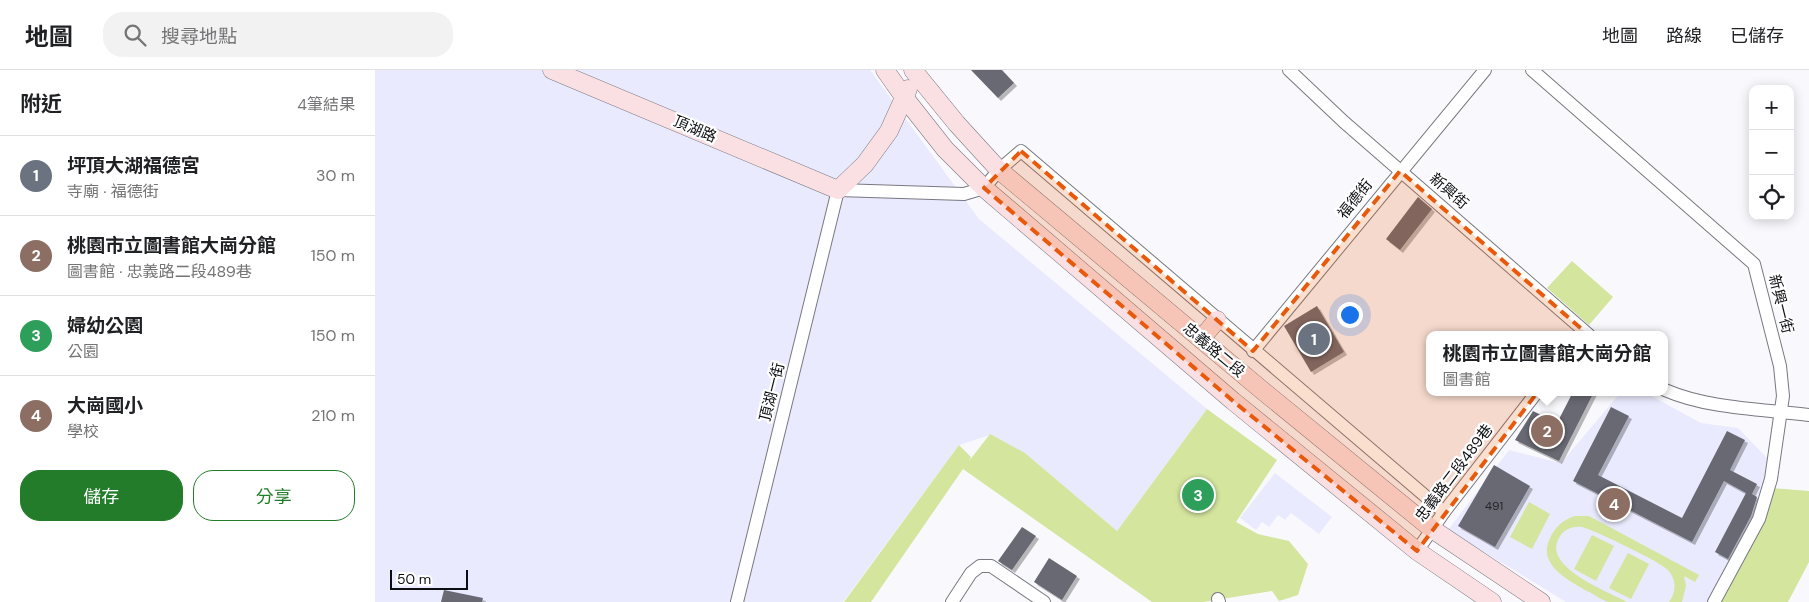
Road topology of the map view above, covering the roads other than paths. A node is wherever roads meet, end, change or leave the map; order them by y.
1 (552, 70) edge
2 (885, 70) edge
3 (1289, 70) edge
4 (1485, 70) edge
5 (1532, 70) edge
6 (915, 71) edge
7 (904, 97) junction
8 (999, 170) junction
9 (1400, 171) junction
10 (984, 188) junction
11 (838, 190) junction
12 (1217, 320) junction
13 (1583, 331) edge
14 (1201, 339) junction
15 (1253, 350) junction
16 (1668, 391) edge
17 (1534, 396) edge
18 (1781, 411) junction
19 (1809, 414) edge
20 (1444, 512) junction
21 (1432, 529) junction
22 (1417, 551) junction
23 (737, 602) edge
24 (952, 602) edge
25 (1044, 602) edge
26 (1492, 602) edge
27 (1541, 602) edge
28 (1714, 602) edge

1 - 11 main road, 頂湖路
2 - 7 main road, 忠義路二段
3 - 9 street, 新興街
4 - 9 street, 福德街
5 - 18 street, 新興一街
6 - 7 main road
6 - 8 main road, 忠義路二段
7 - 10 main road, 忠義路二段
7 - 11 main road
8 - 10 street
8 - 12 street
8 - 14 main road, 忠義路二段
9 - 13 street, 新興街
9 - 15 street, 福德街
10 - 11 street, 頂湖路
10 - 22 main road, 忠義路二段
11 - 23 street, 頂湖一街
12 - 14 main road
12 - 15 street
14 - 21 main road, 忠義路二段
15 - 20 street
16 - 18 street
17 - 20 street, 忠義路二段489巷
18 - 19 street
18 - 28 street, 新興一街
20 - 21 street, 忠義路二段489巷
21 - 22 street, 忠義路二段489巷
21 - 27 main road, 忠義路二段
22 - 26 main road, 忠義路二段
24 - 25 street

